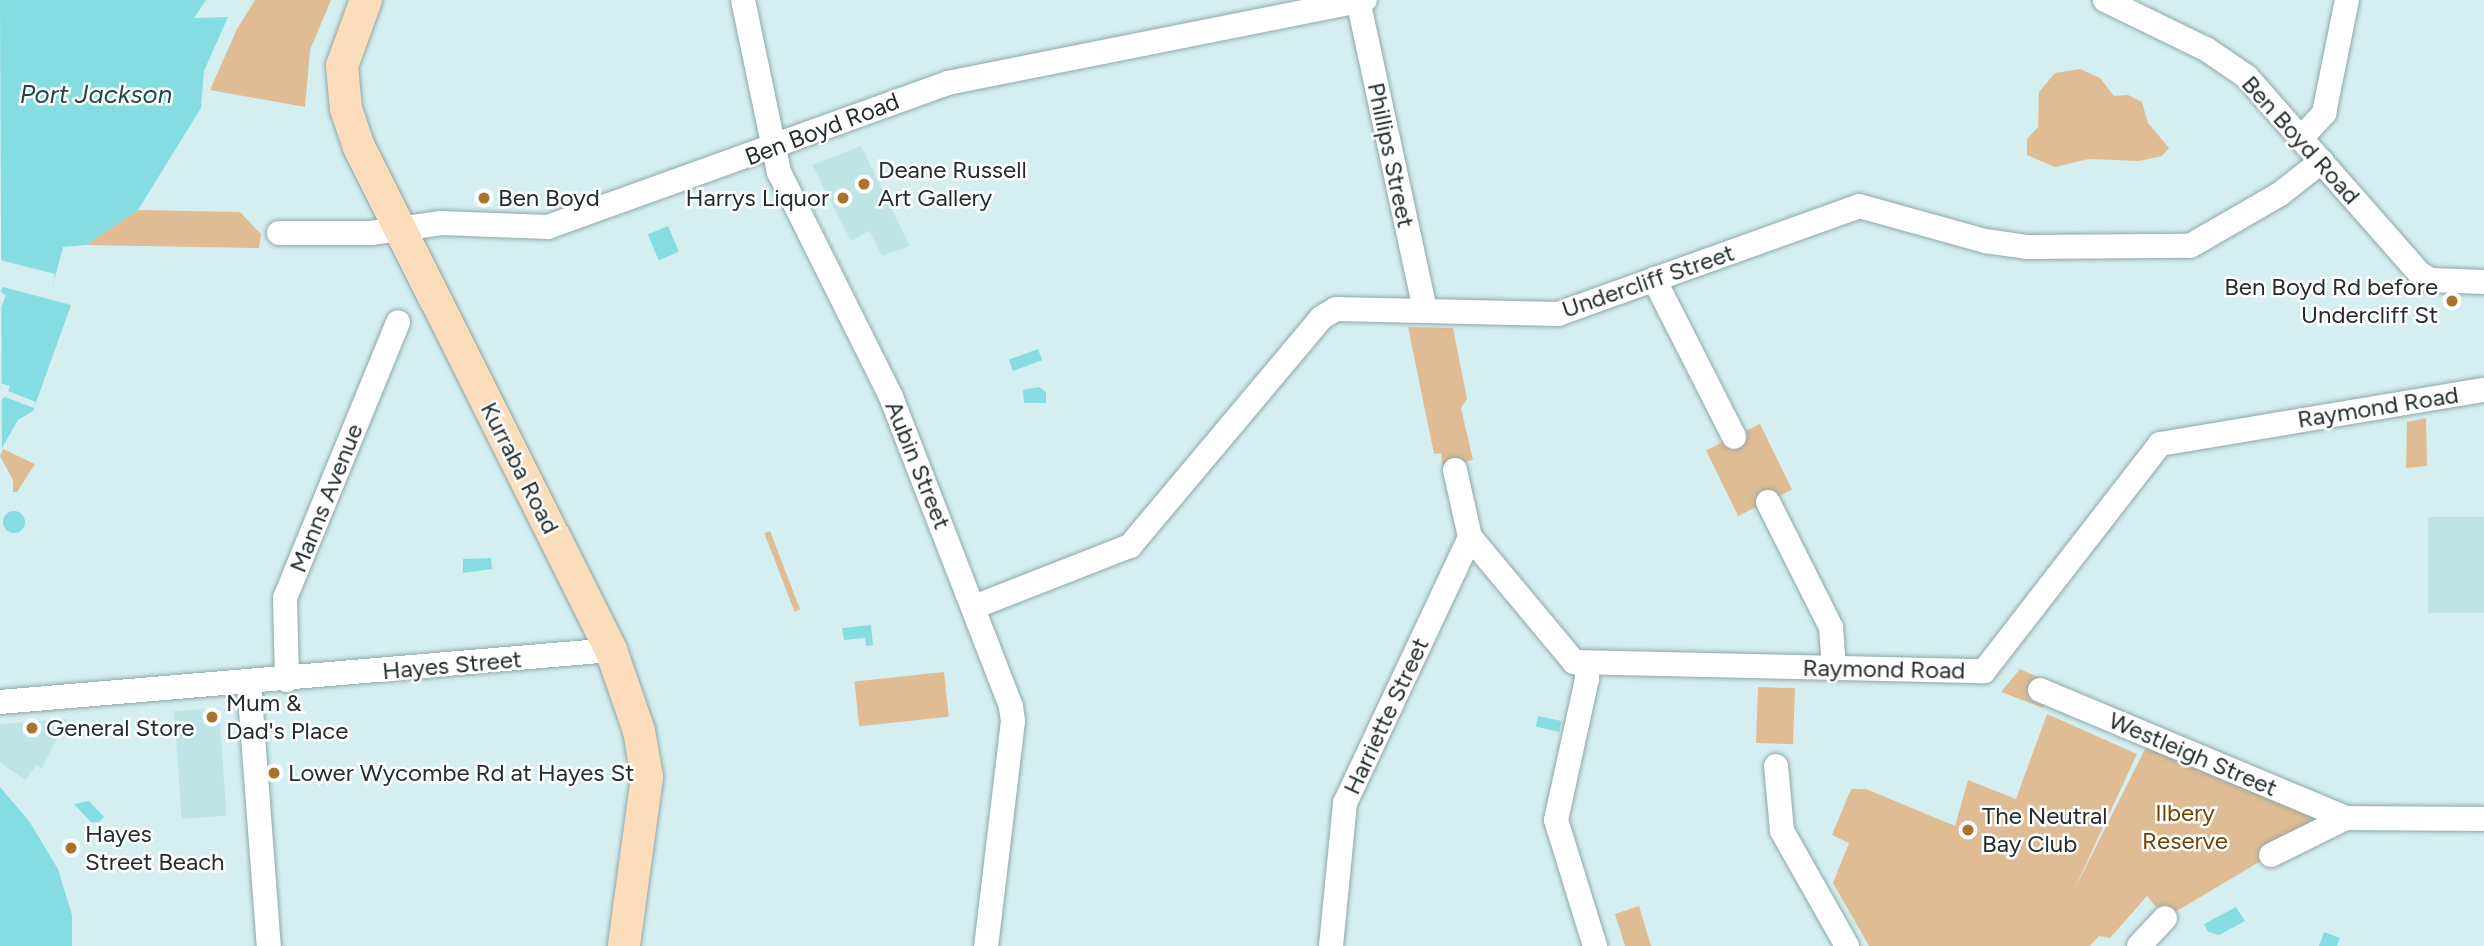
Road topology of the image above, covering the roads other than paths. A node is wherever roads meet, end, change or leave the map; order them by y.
1 (743, 0) edge
2 (1358, 0) edge
3 (1365, 0) edge
4 (2105, 0) edge
5 (2347, 0) edge
6 (365, 2) edge
7 (2302, 137) junction
8 (772, 148) junction
9 (2322, 161) junction
10 (402, 228) junction
11 (279, 233) dead end
12 (1654, 279) junction
13 (2484, 282) edge
14 (1425, 310) junction
15 (398, 322) dead end
16 (2484, 390) edge
17 (1734, 437) dead end
18 (1455, 470) dead end
19 (1768, 502) dead end
20 (1470, 537) junction
21 (974, 607) junction
22 (611, 650) junction
23 (1586, 664) junction
24 (1834, 668) junction
25 (287, 680) junction
26 (249, 683) junction
27 (2040, 690) dead end
28 (0, 702) edge
29 (1776, 766) dead end
30 (2346, 818) junction
31 (2484, 819) edge
32 (2271, 855) dead end
33 (2165, 918) dead end
34 (269, 946) edge
35 (624, 946) edge
36 (986, 946) edge
37 (1331, 946) edge
38 (1595, 946) edge
39 (1847, 946) edge
40 (2139, 946) edge

1 - 8 street, Aubin Street
2 - 3 street, Ben Boyd Road
2 - 8 street, Ben Boyd Road
2 - 14 street, Phillips Street
4 - 7 street, Ben Boyd Road
5 - 7 street
6 - 10 main road, Kurraba Road
7 - 9 street, Ben Boyd Road
8 - 10 street, Ben Boyd Road
8 - 21 street, Aubin Street
9 - 12 street, Undercliff Street
9 - 13 street, Ben Boyd Road
10 - 11 street, Ben Boyd Road
10 - 22 main road, Kurraba Road
12 - 14 street, Undercliff Street
12 - 17 street
14 - 21 street, Undercliff Street
15 - 25 street, Manns Avenue
16 - 24 street, Raymond Road
18 - 20 street
19 - 24 street
20 - 23 street
20 - 37 street, Harriette Street
21 - 36 street, Aubin Street
22 - 25 street, Hayes Street
22 - 35 main road, Kurraba Road
23 - 24 street, Raymond Road
23 - 38 street
25 - 26 street, Hayes Street
26 - 28 street, Hayes Street
26 - 34 street
27 - 30 street, Westleigh Street
29 - 39 street
30 - 31 street
30 - 32 street
33 - 40 street

